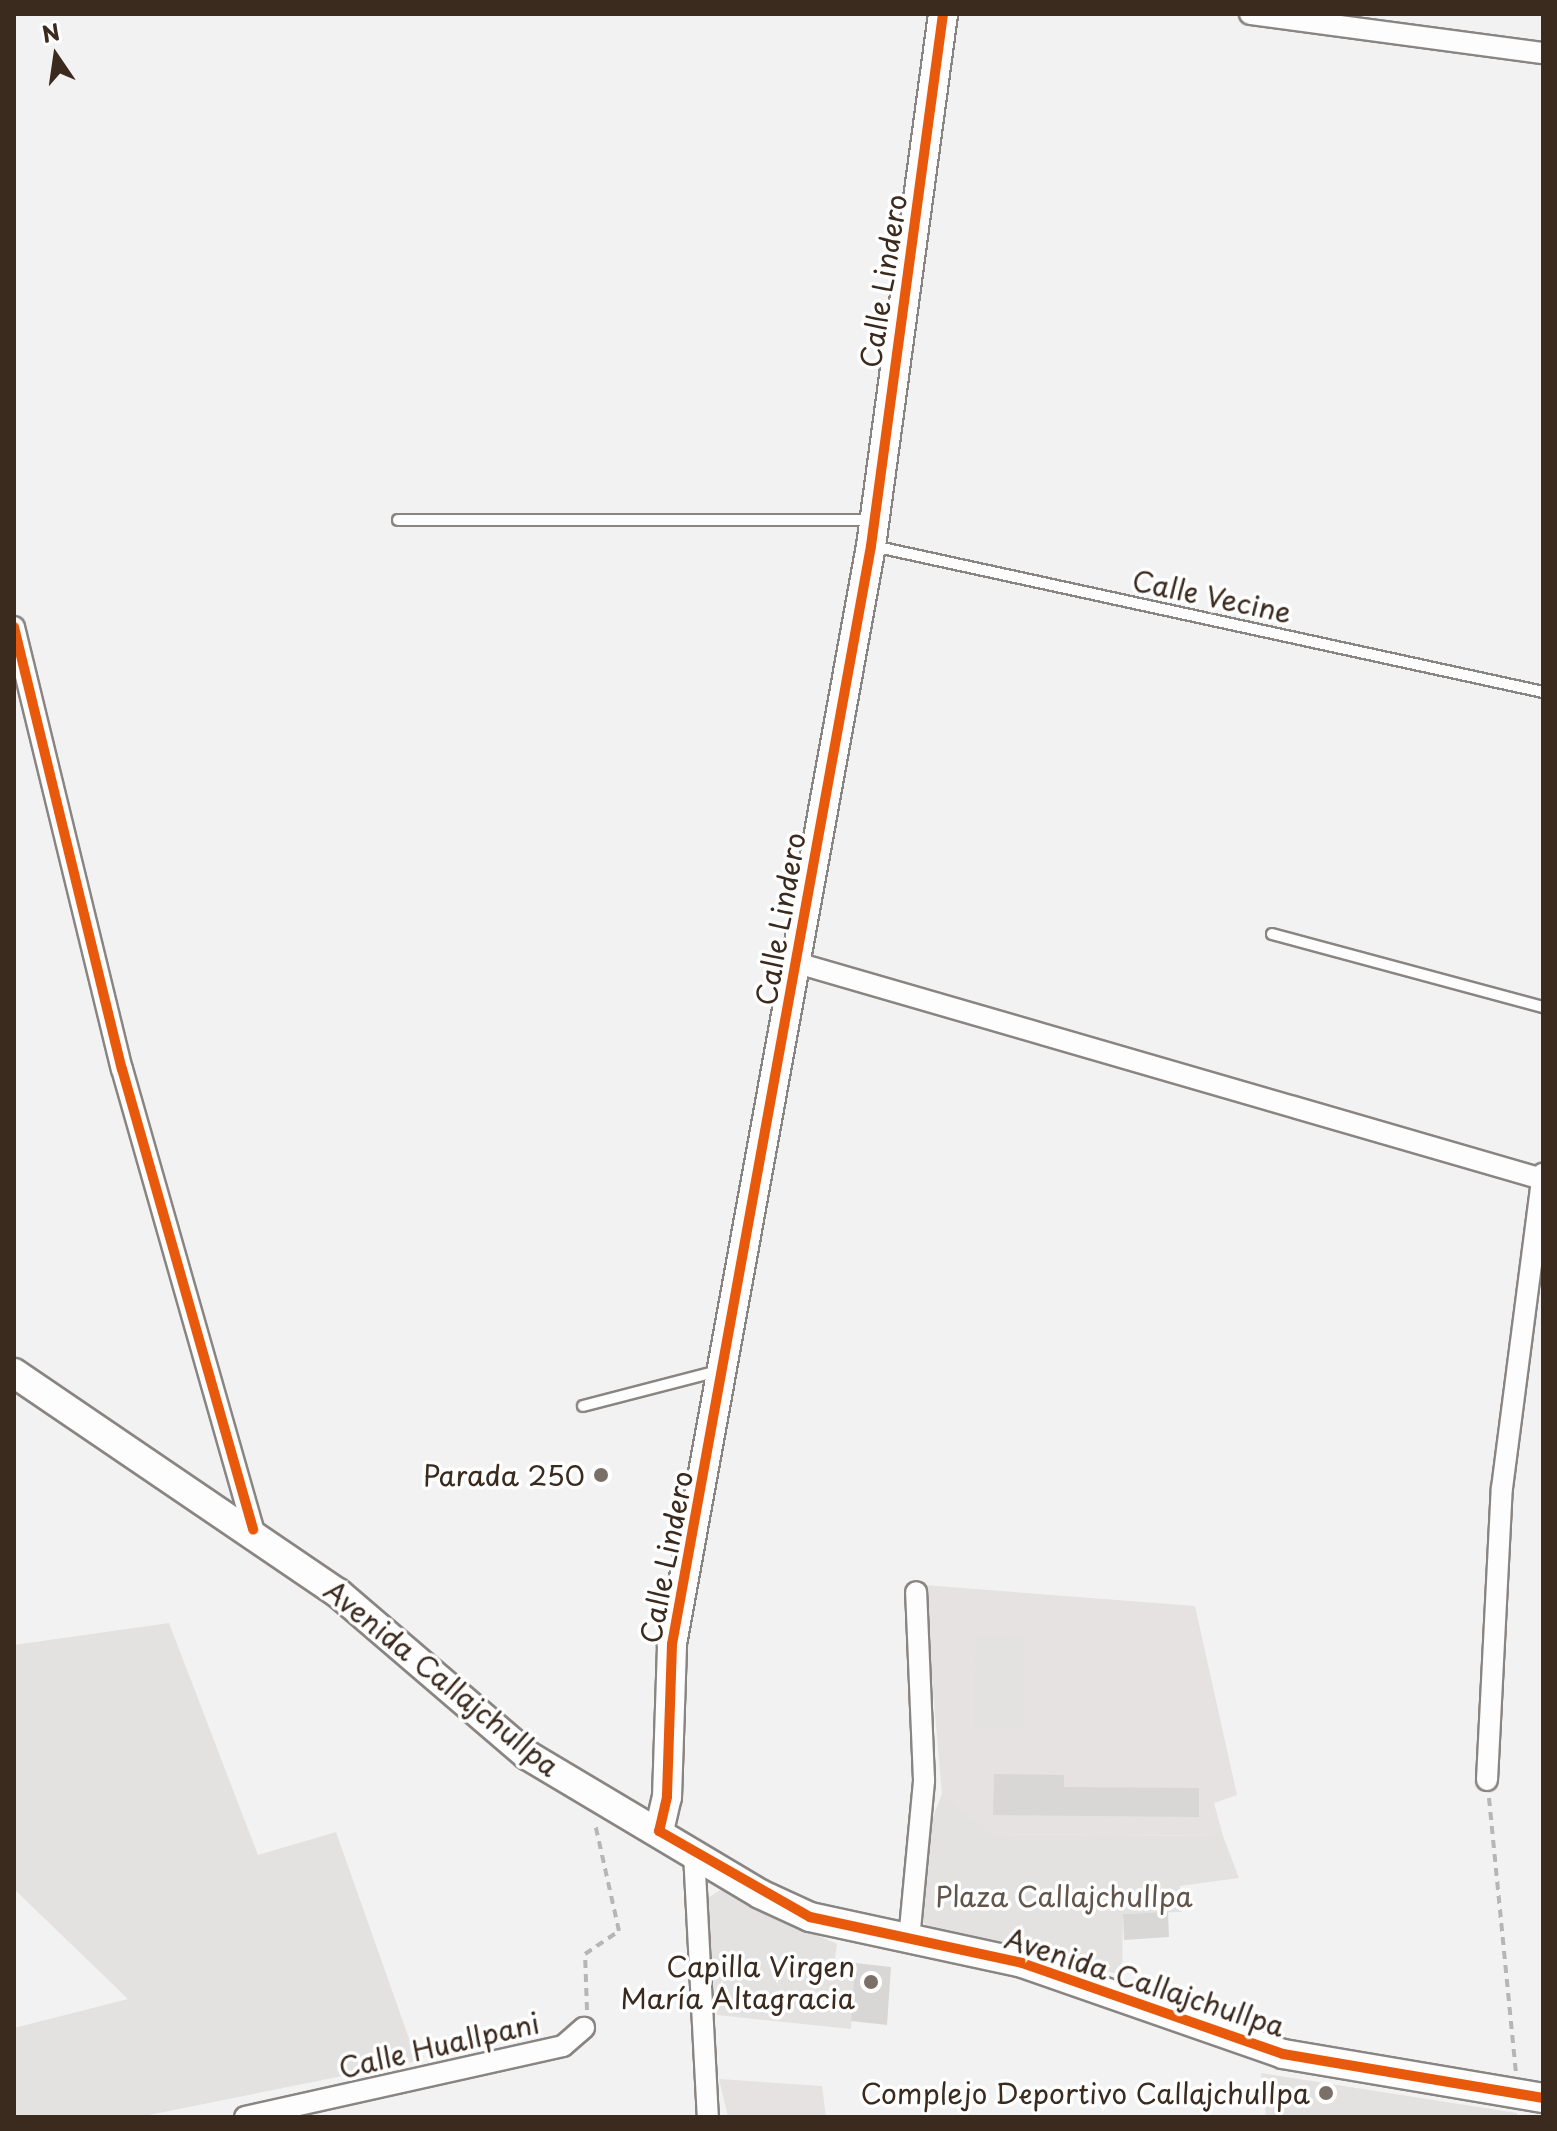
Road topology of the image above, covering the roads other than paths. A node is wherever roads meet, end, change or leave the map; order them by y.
1 (943, 14) edge
2 (1250, 14) edge
3 (1543, 53) edge
4 (398, 520) dead end
5 (871, 533) junction
6 (14, 627) edge
7 (1543, 692) edge
8 (1272, 934) dead end
9 (797, 963) junction
10 (1543, 1007) edge
11 (1543, 1176) edge
12 (724, 1370) junction
13 (14, 1373) edge
14 (583, 1406) dead end
15 (253, 1530) junction
16 (916, 1592) dead end
17 (1487, 1780) road end
18 (659, 1831) junction
19 (694, 1853) junction
20 (909, 1940) junction
21 (584, 2028) road end
22 (1531, 2096) edge
23 (256, 2116) edge
24 (708, 2117) edge

1 - 5 street, Calle Lindero
2 - 3 street
4 - 5 lane, Calle Vecine
5 - 7 lane, Calle Vecine
5 - 9 street, Calle Lindero
6 - 15 street
8 - 10 lane
9 - 11 street
9 - 12 street, Calle Lindero
11 - 17 street
12 - 14 lane
12 - 18 street, Calle Lindero
13 - 15 street, Avenida Callajchullpa
15 - 18 street, Avenida Callajchullpa
16 - 20 street
18 - 19 street, Avenida Callajchullpa
19 - 20 street, Avenida Callajchullpa
19 - 24 street
20 - 22 street, Avenida Callajchullpa
21 - 23 street, Calle Huallpani

